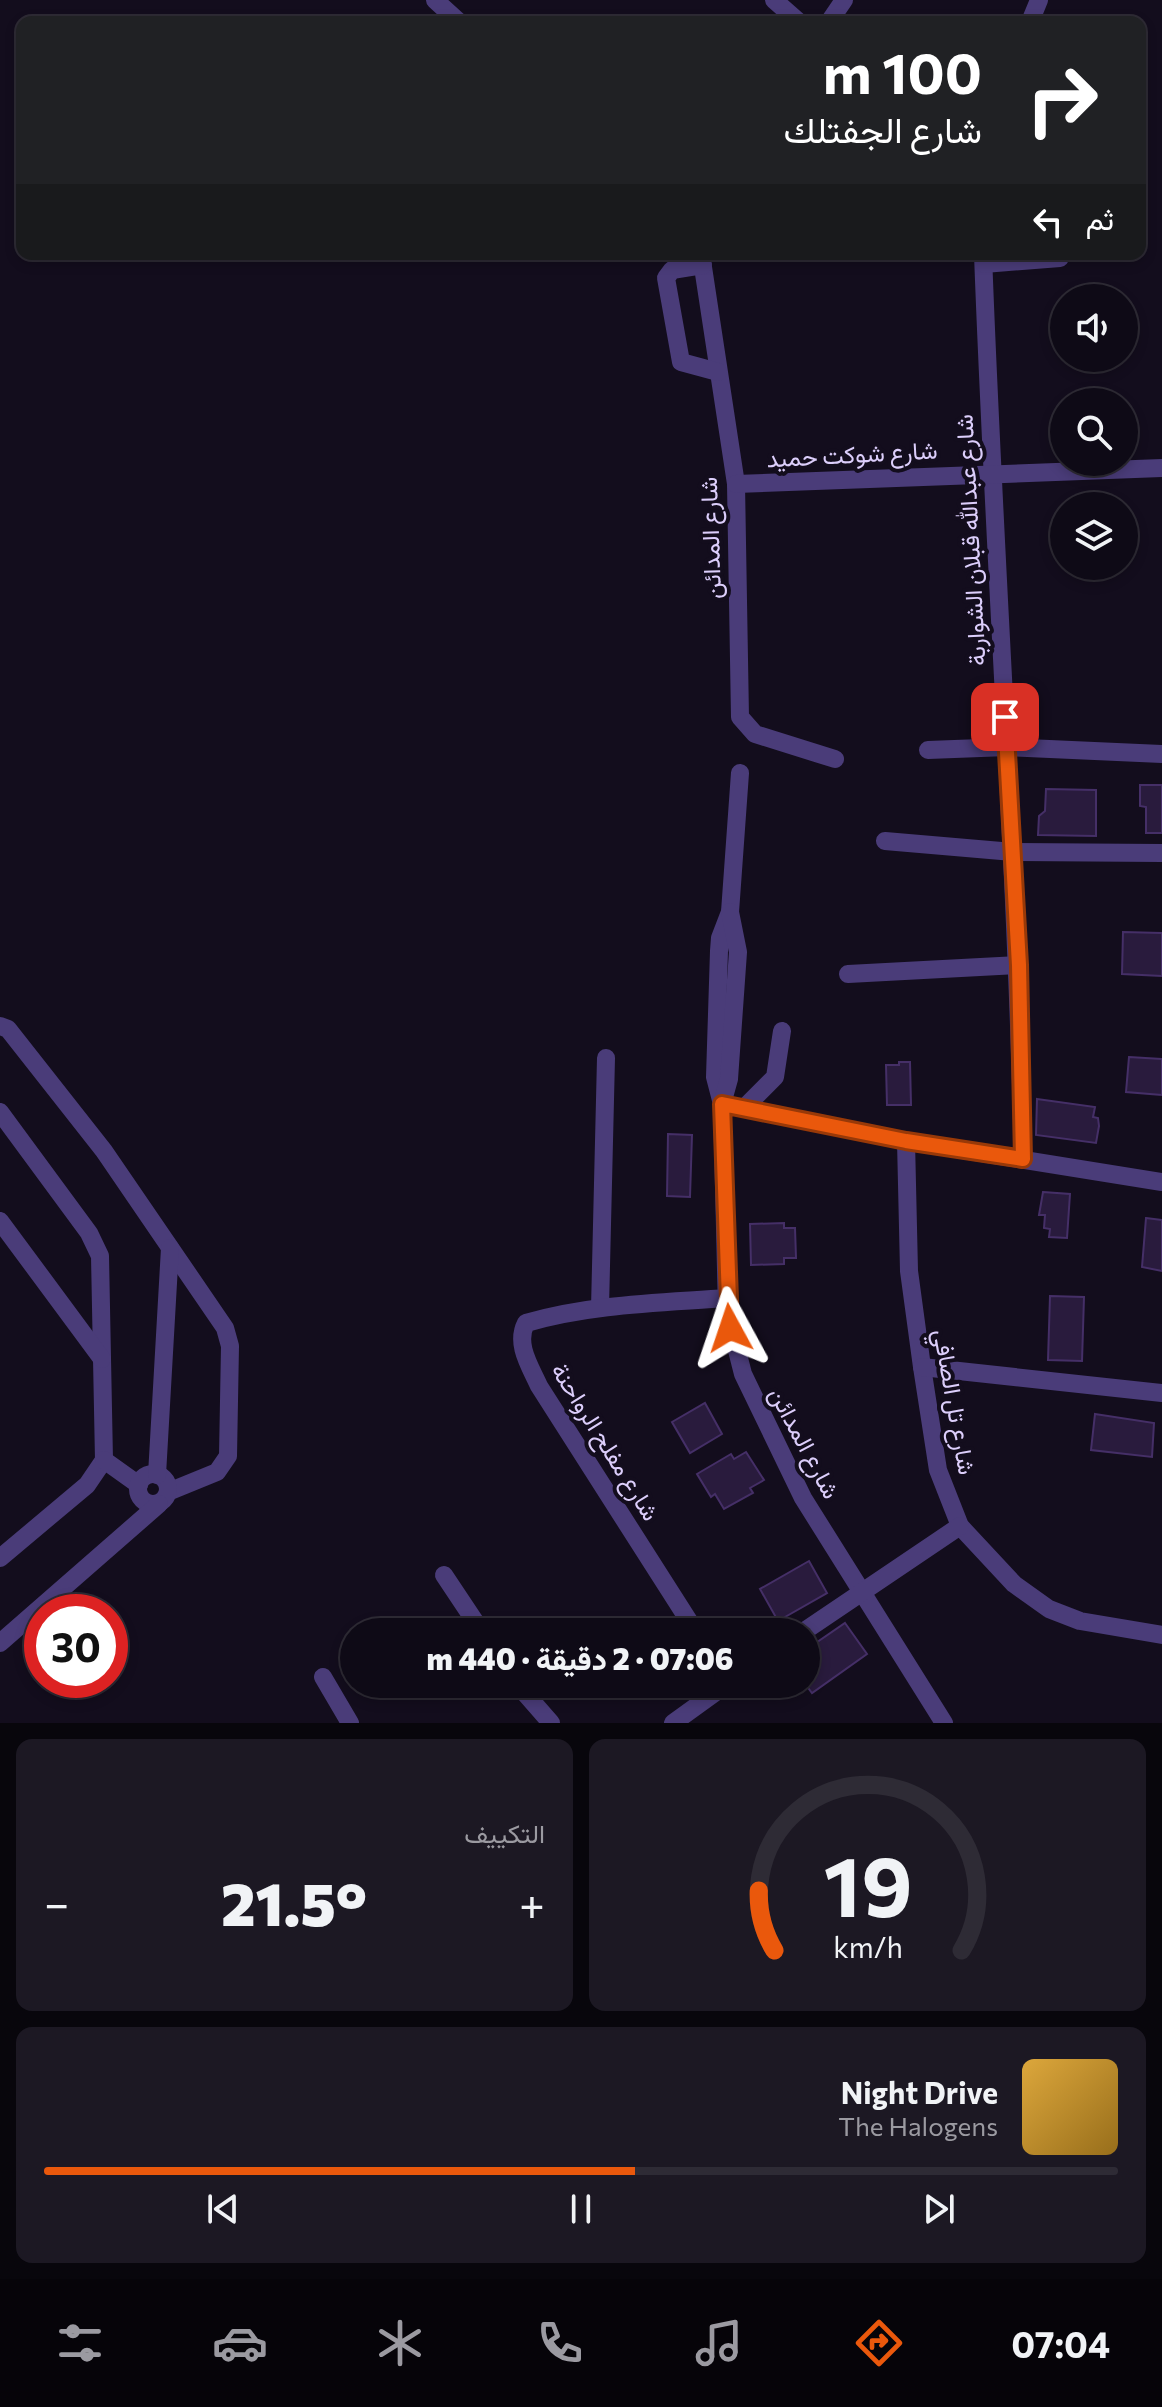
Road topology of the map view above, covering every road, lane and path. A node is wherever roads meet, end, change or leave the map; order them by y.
1 (435, 0) edge
2 (774, 0) edge
3 (452, 16) edge
4 (792, 16) edge
5 (702, 260) edge
6 (984, 260) edge
7 (718, 372) junction
8 (1162, 468) edge
9 (990, 473) junction
10 (736, 484) junction
11 (1007, 747) junction
12 (928, 750) dead end
13 (1162, 754) edge
14 (835, 759) dead end
15 (740, 773) dead end
16 (885, 841) dead end
17 (1013, 852) junction
18 (1162, 853) edge
19 (1019, 965) junction
20 (848, 974) dead end
21 (0, 1026) edge
22 (782, 1031) dead end
23 (606, 1058) dead end
24 (722, 1104) junction
25 (744, 1108) junction
26 (0, 1112) edge
27 (906, 1141) junction
28 (1023, 1159) junction
29 (1162, 1182) edge
30 (0, 1221) edge
31 (170, 1248) junction
32 (727, 1298) junction
33 (600, 1308) junction
34 (102, 1359) junction
35 (922, 1367) junction
36 (1162, 1393) edge
37 (104, 1460) junction
38 (157, 1475) junction
39 (139, 1485) junction
40 (164, 1498) junction
41 (960, 1526) junction
42 (0, 1558) edge
43 (444, 1575) dead end
44 (862, 1591) junction
45 (473, 1618) edge
46 (687, 1618) edge
47 (820, 1620) edge
48 (1162, 1635) edge
49 (0, 1643) edge
50 (323, 1677) dead end
51 (529, 1698) edge
52 (708, 1698) edge
53 (348, 1722) edge
54 (551, 1723) edge
55 (673, 1723) edge
56 (944, 1723) edge

1 - 3 street
2 - 4 street
5 - 7 street, شارع المدائن
5 - 7 street
6 - 9 street, شارع عبدالله قبلان الشواربة
7 - 10 street, شارع المدائن
8 - 9 street, شارع شوكت حميد
9 - 10 street, شارع شوكت حميد
9 - 11 street, شارع عبدالله قبلان الشواربة
10 - 14 street, شارع المدائن
11 - 12 street
11 - 13 street
11 - 17 street, شارع عبدالله قبلان الشواربة
15 - 24 street, شارع المدائن
16 - 17 street
17 - 18 street
17 - 19 street, شارع عبدالله قبلان الشواربة
19 - 20 street
19 - 28 street, شارع عبدالله قبلان الشواربة
21 - 31 street
22 - 25 street
23 - 33 street
24 - 25 street
24 - 32 street, شارع المدائن
25 - 27 street
26 - 34 street
27 - 28 street
27 - 35 street, شارع تل الصافي
28 - 29 street
30 - 34 street
31 - 38 street
31 - 40 street
32 - 33 street, شارع مفلح الرواحنة
32 - 44 street, شارع المدائن
33 - 46 street, شارع مفلح الرواحنة
34 - 37 street
35 - 36 street
35 - 41 street, شارع تل الصافي
37 - 39 street
37 - 42 street
38 - 39 street
38 - 40 street
39 - 40 street
40 - 49 street
41 - 44 street
41 - 48 street, شارع تل الصافي
43 - 45 street
44 - 47 street
44 - 56 street, شارع المدائن
50 - 53 street
51 - 54 street
52 - 55 street

